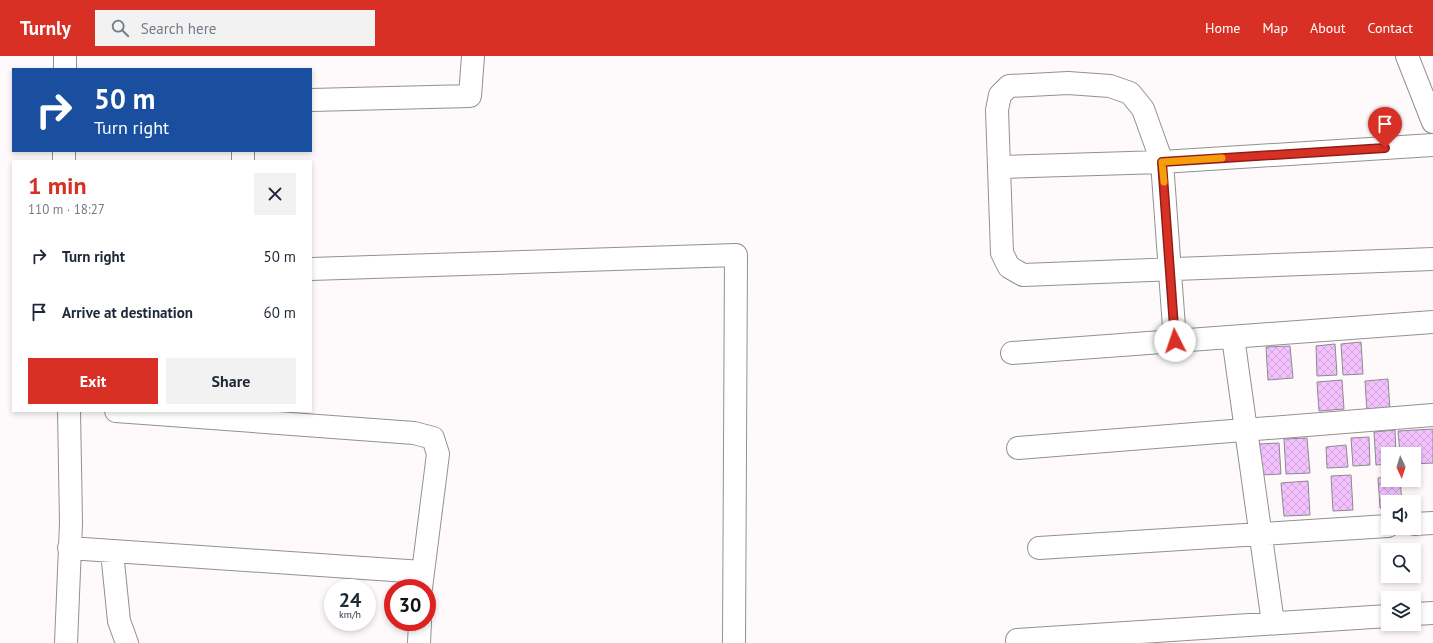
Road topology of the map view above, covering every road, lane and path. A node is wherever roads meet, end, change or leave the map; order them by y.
1 (65, 56) edge
2 (473, 56) edge
3 (1407, 56) edge
4 (65, 68) edge
5 (312, 100) edge
6 (1433, 122) edge
7 (1433, 145) edge
8 (1162, 162) junction
9 (999, 167) junction
10 (1433, 259) edge
11 (312, 269) edge
12 (1170, 269) junction
13 (1433, 322) edge
14 (1233, 337) junction
15 (1175, 341) junction
16 (1012, 353) dead end
17 (69, 412) edge
18 (130, 412) edge
19 (1433, 415) edge
20 (1245, 430) junction
21 (1018, 448) dead end
22 (1433, 523) edge
23 (1421, 524) edge
24 (1381, 526) edge
25 (1260, 534) junction
26 (69, 548) junction
27 (1039, 548) dead end
28 (112, 552) junction
29 (411, 579) edge
30 (422, 579) edge
31 (1433, 613) edge
32 (1421, 614) edge
33 (1381, 616) edge
34 (1273, 623) junction
35 (420, 631) edge
36 (1017, 640) dead end
37 (66, 643) edge
38 (127, 643) edge
39 (419, 643) edge
40 (734, 643) edge

1 - 4 street
2 - 5 street
3 - 6 street
7 - 8 street
8 - 9 street
8 - 9 street
8 - 12 street
9 - 12 street
10 - 12 street
11 - 40 street
12 - 15 street
13 - 14 street
14 - 15 street
14 - 20 street
15 - 16 street
17 - 26 street
18 - 30 street
19 - 20 street
20 - 21 street
20 - 25 street
22 - 23 street
24 - 25 street
25 - 27 street
25 - 34 street
26 - 28 street
26 - 37 street
28 - 29 street
28 - 38 street
31 - 32 street
33 - 34 street
34 - 36 street
35 - 39 street

